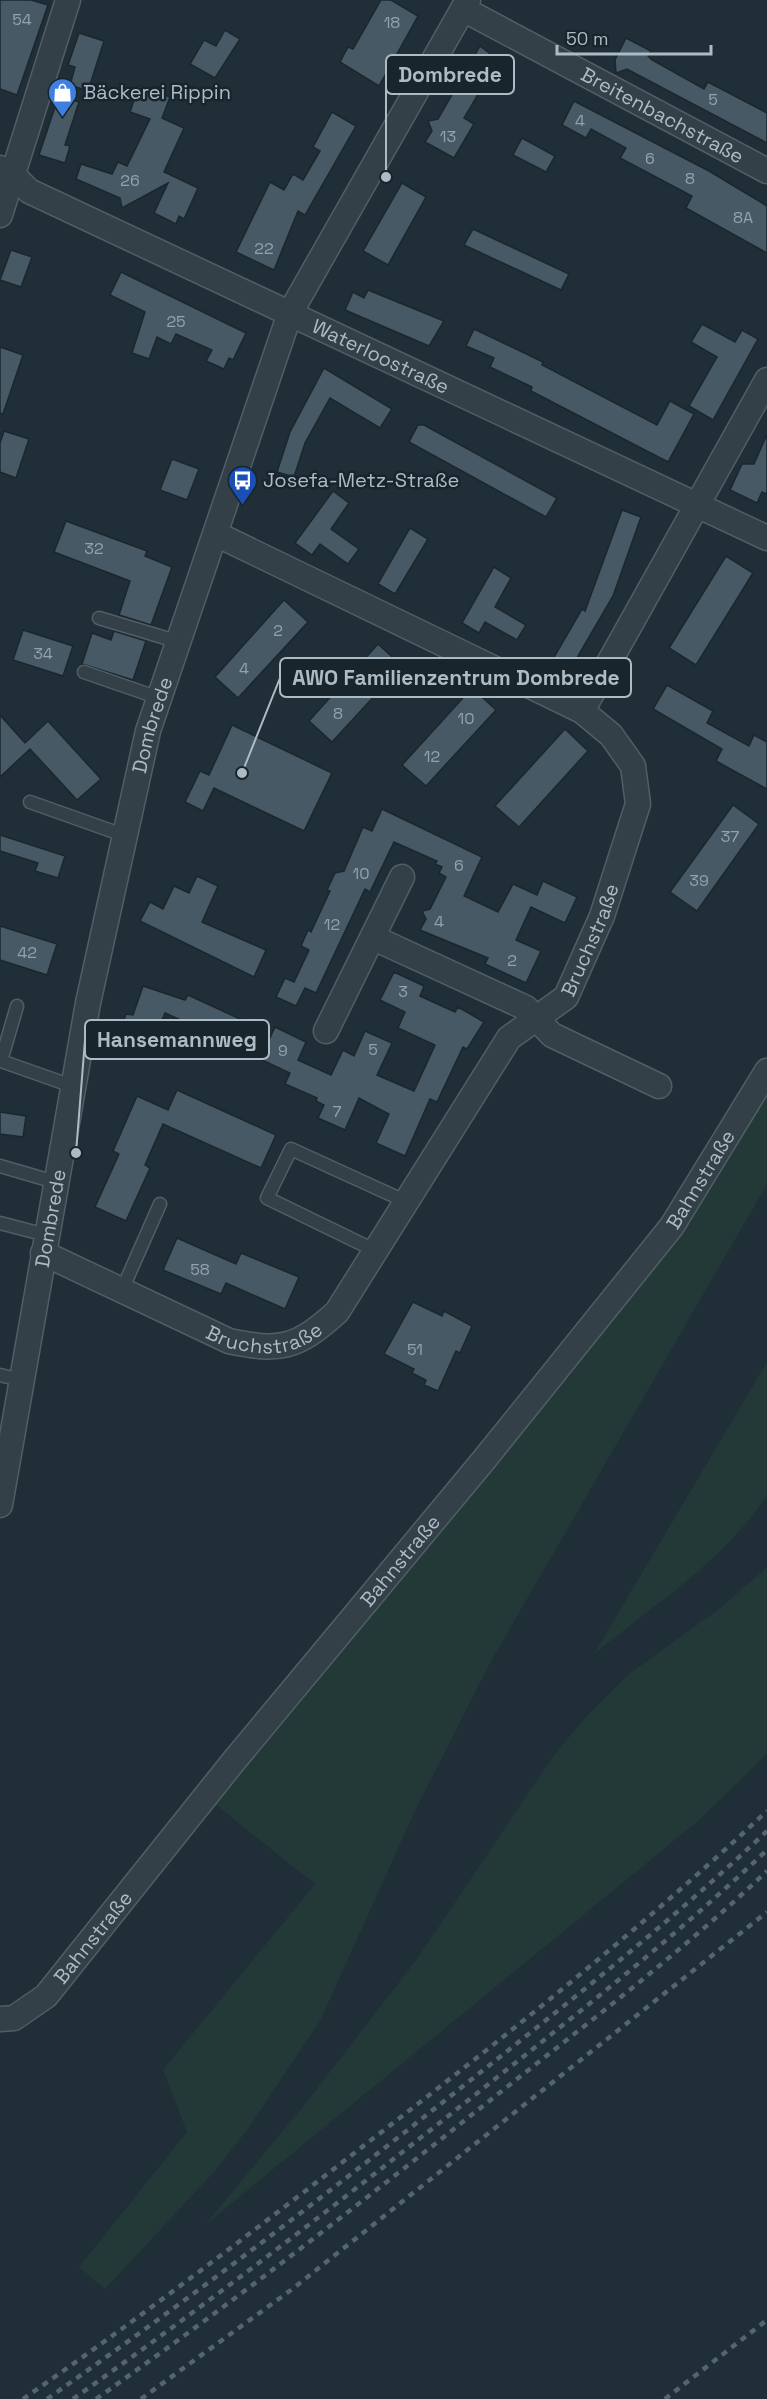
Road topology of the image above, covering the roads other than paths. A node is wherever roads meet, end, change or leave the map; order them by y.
1 (68, 0) edge
2 (465, 4) edge
3 (7, 171) edge
4 (767, 171) edge
5 (0, 215) edge
6 (290, 313) junction
7 (767, 380) edge
8 (698, 504) junction
9 (216, 534) junction
10 (767, 538) edge
11 (99, 618) dead end
12 (179, 642) junction
13 (84, 672) dead end
14 (159, 698) junction
15 (582, 711) junction
16 (30, 802) dead end
17 (123, 835) junction
18 (402, 877) dead end
19 (374, 938) junction
20 (17, 1006) dead end
21 (536, 1018) junction
22 (326, 1031) dead end
23 (767, 1071) edge
24 (72, 1086) junction
25 (659, 1086) dead end
26 (0, 1166) edge
27 (54, 1182) junction
28 (407, 1202) junction
29 (160, 1204) dead end
30 (0, 1223) edge
31 (44, 1244) junction
32 (376, 1251) junction
33 (122, 1290) junction
34 (11, 1378) edge
35 (0, 1505) edge
36 (0, 2019) edge

1 - 3 street
2 - 4 street, Breitenbachstraße
2 - 6 street, Dombrede
3 - 5 street
3 - 6 street, Waterloostraße
6 - 8 street, Waterloostraße
6 - 9 street, Dombrede
7 - 8 street
8 - 10 street, Waterloostraße
8 - 15 street
9 - 12 street, Dombrede
9 - 15 street
11 - 12 lane
12 - 14 street, Dombrede
13 - 14 lane
14 - 17 street, Dombrede
15 - 21 street, Bruchstraße
16 - 17 lane
17 - 24 street, Dombrede
18 - 19 street
19 - 21 street
19 - 22 street
20 - 24 lane
21 - 25 street
21 - 28 street, Bruchstraße
23 - 36 street, Bahnstraße
24 - 27 street, Dombrede
26 - 27 lane
27 - 31 street, Dombrede
28 - 32 street, Bruchstraße
28 - 32 lane
29 - 33 lane
30 - 31 lane
31 - 33 street, Bruchstraße
31 - 34 street, Dombrede
32 - 33 street, Bruchstraße
34 - 35 street, Dombrede

